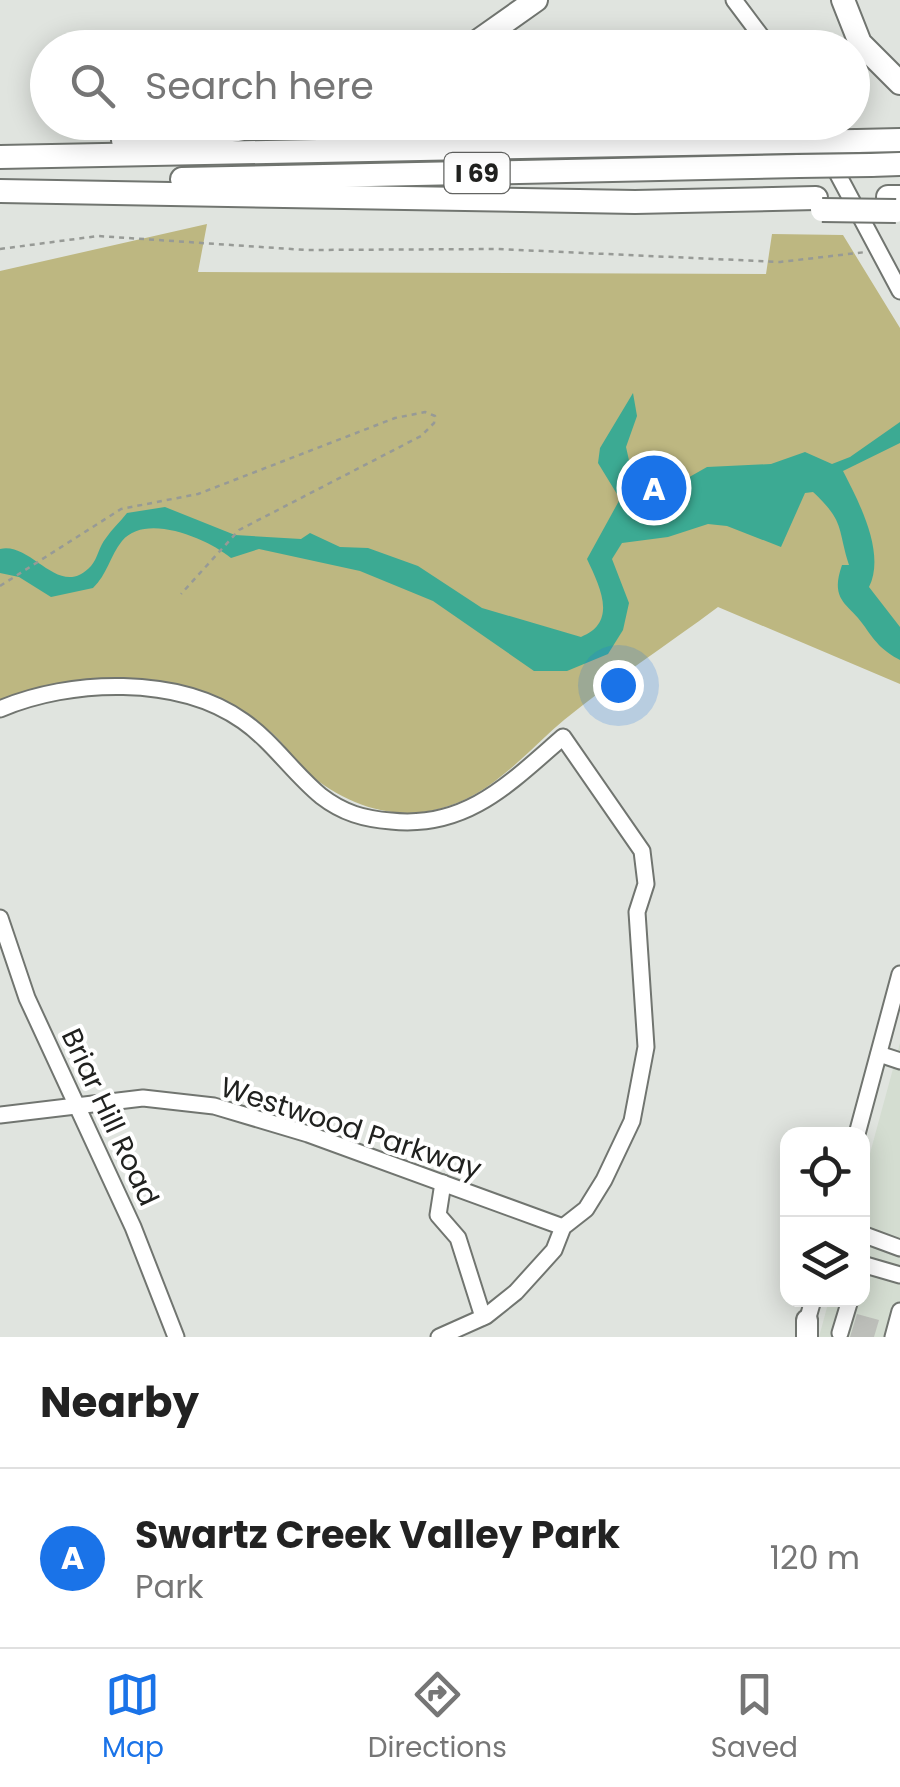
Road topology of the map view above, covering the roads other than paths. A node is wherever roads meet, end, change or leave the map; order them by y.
1 (536, 0) edge
2 (734, 0) edge
3 (844, 0) edge
4 (494, 30) edge
5 (756, 30) edge
6 (855, 30) edge
7 (870, 53) edge
8 (900, 83) edge
9 (123, 140) edge
10 (820, 140) edge
11 (900, 140) edge
12 (0, 145) edge
13 (0, 157) edge
14 (900, 164) edge
15 (0, 182) edge
16 (0, 191) edge
17 (896, 204) edge
18 (900, 291) edge
19 (0, 709) edge
20 (0, 918) edge
21 (900, 974) edge
22 (879, 1054) junction
23 (900, 1062) edge
24 (78, 1103) junction
25 (0, 1114) edge
26 (859, 1127) edge
27 (444, 1183) junction
28 (563, 1227) junction
29 (900, 1235) edge
30 (870, 1236) edge
31 (881, 1238) junction
32 (900, 1248) edge
33 (870, 1266) edge
34 (900, 1275) edge
35 (848, 1307) edge
36 (483, 1317) junction
37 (840, 1333) dead end
38 (176, 1337) edge
39 (439, 1337) edge

1 - 4 highway
2 - 5 street
3 - 6 highway
7 - 8 highway
9 - 12 highway
10 - 18 street
11 - 13 highway, I 69, bridge
14 - 15 highway, I 69, bridge
16 - 17 highway, bridge
19 - 28 street
20 - 24 street, Briar Hill Road
21 - 22 street
22 - 23 street
22 - 26 street
24 - 25 street, Westwood Parkway
24 - 27 street, Westwood Parkway
24 - 38 street, Briar Hill Road
27 - 28 street, Westwood Parkway
27 - 36 street
28 - 36 street
29 - 31 street
30 - 31 street
31 - 32 street
33 - 34 street
35 - 37 street
36 - 39 street

